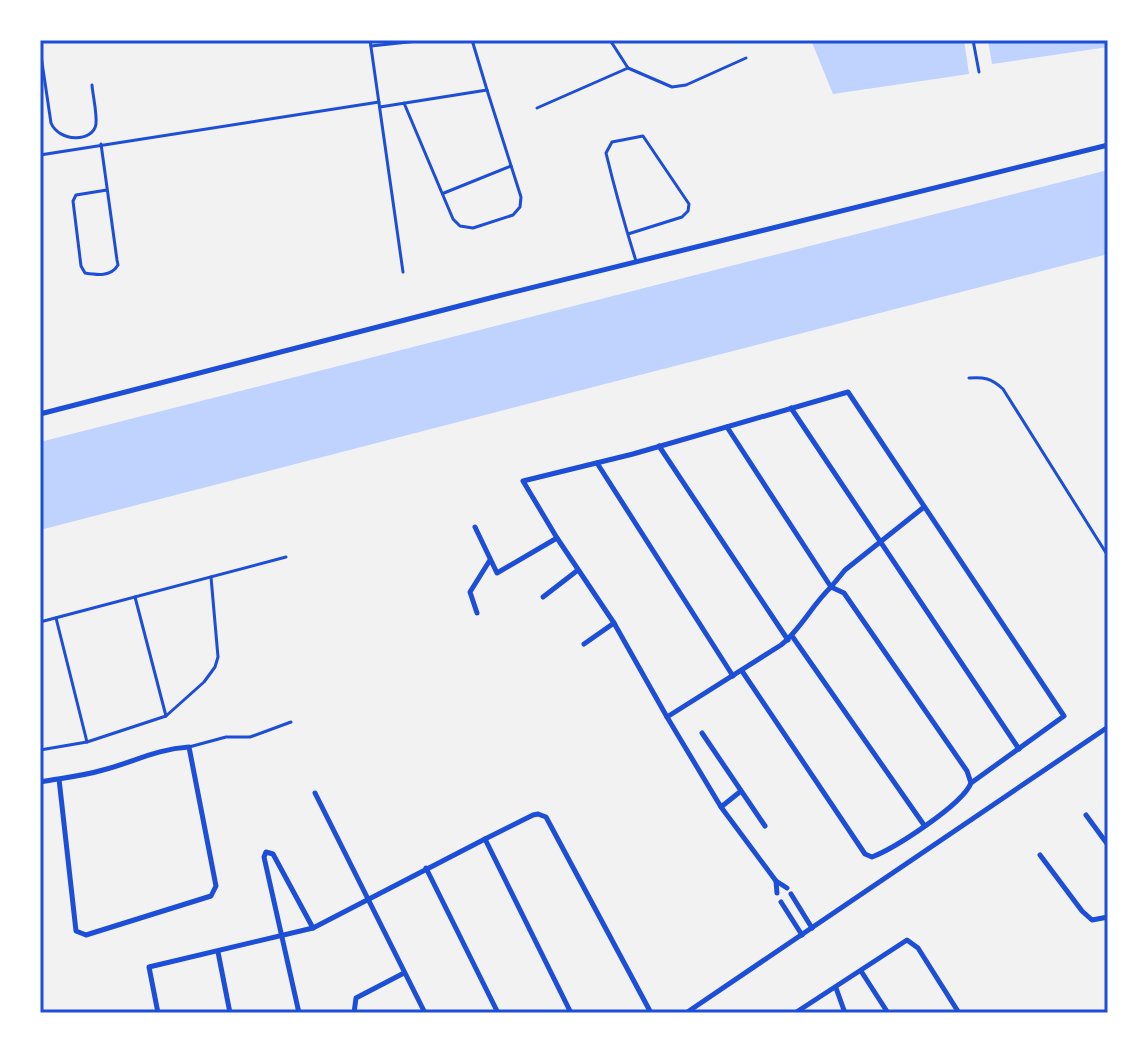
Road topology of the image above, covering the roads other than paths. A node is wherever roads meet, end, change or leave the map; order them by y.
1 (370, 40) edge
2 (427, 40) edge
3 (472, 40) edge
4 (610, 40) edge
5 (973, 40) edge
6 (371, 46) junction
7 (40, 49) edge
8 (746, 58) dead end
9 (628, 68) junction
10 (979, 72) dead end
11 (92, 85) dead end
12 (487, 90) junction
13 (404, 103) junction
14 (379, 104) junction
15 (537, 108) dead end
16 (101, 144) junction
17 (1108, 145) edge
18 (40, 155) edge
19 (511, 166) junction
20 (107, 190) junction
21 (442, 193) junction
22 (628, 234) junction
23 (637, 263) junction
24 (403, 272) dead end
25 (969, 378) dead end
26 (791, 408) junction
27 (40, 414) edge
28 (727, 427) junction
29 (659, 446) junction
30 (597, 463) junction
31 (924, 507) junction
32 (475, 527) dead end
33 (557, 538) junction
34 (880, 542) junction
35 (1108, 556) edge
36 (286, 557) dead end
37 (490, 559) junction
38 (578, 570) junction
39 (211, 577) junction
40 (831, 587) junction
41 (135, 597) junction
42 (543, 597) dead end
43 (477, 613) dead end
44 (56, 618) junction
45 (40, 622) edge
46 (614, 623) junction
47 (790, 638) junction
48 (584, 644) dead end
49 (742, 671) junction
50 (733, 676) junction
51 (166, 716) junction
52 (667, 717) junction
53 (291, 722) dead end
54 (1108, 727) edge
55 (702, 733) dead end
56 (87, 742) junction
57 (189, 747) junction
58 (1019, 749) junction
59 (40, 750) edge
60 (59, 779) junction
61 (40, 782) edge
62 (971, 783) junction
63 (741, 791) junction
64 (315, 793) dead end
65 (721, 807) junction
66 (1086, 815) dead end
67 (924, 825) junction
68 (765, 826) dead end
69 (485, 839) junction
70 (1108, 845) edge
71 (1040, 855) dead end
72 (426, 868) junction
73 (776, 881) junction
74 (787, 888) dead end
75 (777, 893) dead end
76 (791, 894) dead end
77 (367, 900) junction
78 (781, 902) dead end
79 (1108, 917) edge
80 (313, 928) junction
81 (812, 928) junction
82 (802, 935) junction
83 (284, 937) junction
84 (218, 952) junction
85 (861, 971) junction
86 (404, 973) junction
87 (836, 988) junction
88 (690, 1012) edge
89 (158, 1013) edge
90 (230, 1013) edge
91 (299, 1013) edge
92 (354, 1013) edge
93 (425, 1013) edge
94 (498, 1013) edge
95 (571, 1013) edge
96 (651, 1013) edge
97 (795, 1013) edge
98 (845, 1013) edge
99 (888, 1013) edge
100 (959, 1013) edge

1 - 6 lane
2 - 6 lane
3 - 12 lane
4 - 9 lane
5 - 10 lane
6 - 14 lane
7 - 11 lane
8 - 9 lane
9 - 15 lane
12 - 13 lane
12 - 19 lane
13 - 14 lane
13 - 21 lane
14 - 16 lane
14 - 24 lane
16 - 18 lane
16 - 20 lane
17 - 23 street
19 - 21 lane
19 - 21 lane
20 - 20 lane
22 - 22 lane
22 - 23 lane
23 - 27 street
25 - 35 lane
26 - 28 street
26 - 31 street
26 - 34 street
28 - 29 street
28 - 40 street
29 - 30 street
29 - 47 street
30 - 33 street
30 - 50 street
31 - 34 street
31 - 58 street
32 - 37 street
33 - 37 street
33 - 38 street
34 - 40 street
34 - 58 street
36 - 39 lane
37 - 43 street
38 - 42 street
38 - 46 street
39 - 41 lane
39 - 51 lane
40 - 47 street
40 - 62 street
41 - 44 lane
41 - 51 lane
44 - 45 lane
44 - 56 lane
46 - 48 street
46 - 52 street
47 - 49 street
47 - 67 street
49 - 50 street
49 - 67 street
50 - 52 street
51 - 56 lane
52 - 65 street
53 - 57 lane
54 - 81 street
55 - 63 street
56 - 59 lane
57 - 60 street
57 - 60 street
58 - 62 street
60 - 61 street
62 - 67 street
63 - 65 street
63 - 68 street
64 - 77 street
65 - 73 street
66 - 70 street
69 - 72 street
69 - 95 street
69 - 96 street
71 - 79 street
72 - 77 street
72 - 94 street
73 - 74 street
73 - 75 street
76 - 81 street
77 - 80 street
77 - 86 street
78 - 82 street
80 - 83 street
80 - 83 street
81 - 82 street
82 - 88 street
83 - 84 street
83 - 91 street
84 - 89 street
84 - 90 street
85 - 87 street
85 - 99 street
85 - 100 street
86 - 92 street
86 - 93 street
87 - 97 street
87 - 98 street

